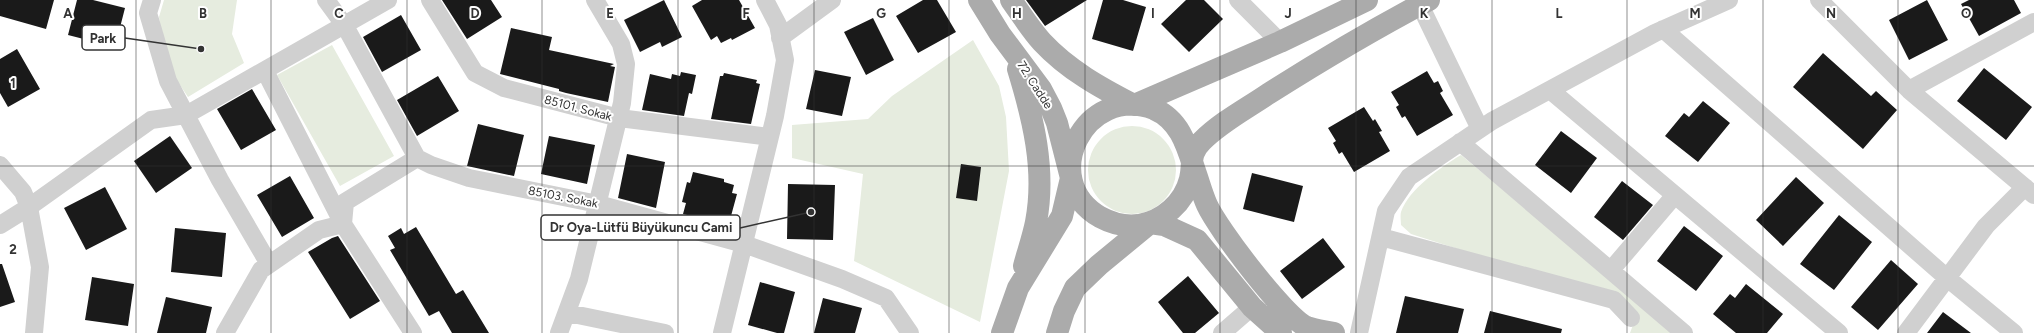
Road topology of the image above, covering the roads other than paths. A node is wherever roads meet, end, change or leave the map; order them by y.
1 (152, 0) edge
2 (326, 0) edge
3 (388, 0) edge
4 (430, 0) edge
5 (595, 0) edge
6 (765, 0) edge
7 (832, 0) edge
8 (979, 0) edge
9 (1011, 0) edge
10 (1238, 0) edge
11 (1367, 0) edge
12 (1729, 0) edge
13 (1819, 0) edge
14 (1425, 2) edge
15 (2034, 22) edge
16 (345, 26) junction
17 (1663, 29) junction
18 (780, 38) junction
19 (1280, 42) junction
20 (1012, 50) junction
21 (265, 71) junction
22 (1550, 90) junction
23 (1909, 90) junction
24 (1134, 105) junction
25 (186, 115) junction
26 (619, 118) junction
27 (1480, 129) junction
28 (770, 137) junction
29 (1460, 142) junction
30 (1191, 157) junction
31 (417, 158) junction
32 (0, 165) edge
33 (1071, 178) junction
34 (2029, 191) edge
35 (1675, 195) junction
36 (598, 204) junction
37 (29, 207) junction
38 (1150, 223) junction
39 (342, 224) junction
40 (0, 225) edge
41 (1381, 237) junction
42 (744, 244) junction
43 (269, 264) junction
44 (1611, 270) junction
45 (1946, 277) junction
46 (1018, 288) junction
47 (1252, 307) junction
48 (568, 313) junction
49 (1631, 318) dead end
50 (728, 331) edge
51 (34, 333) edge
52 (225, 333) edge
53 (413, 333) edge
54 (559, 333) edge
55 (665, 333) edge
56 (910, 333) edge
57 (1002, 333) edge
58 (1057, 333) edge
59 (1222, 333) edge
60 (1281, 333) edge
61 (1334, 333) edge
62 (1360, 333) edge
63 (1684, 333) edge
64 (1840, 333) edge
65 (1906, 333) edge
66 (2014, 333) edge

1 - 25 street
2 - 16 street
3 - 16 street
4 - 26 street, 85101. Sokak
5 - 26 street
6 - 18 street
7 - 18 street
8 - 20 main road, 72. Cadde
9 - 24 main road
10 - 19 street
11 - 19 main road
12 - 17 street
13 - 23 street
14 - 27 street
14 - 30 main road
15 - 23 street
16 - 21 street
16 - 31 street
17 - 22 street
17 - 45 street
18 - 28 street
19 - 24 main road
20 - 33 main road, 72. Cadde
20 - 46 main road
21 - 25 street
21 - 39 street
22 - 27 street
22 - 35 street
23 - 34 street
24 - 30 main road
24 - 33 main road
25 - 37 street
25 - 43 street
26 - 28 street, 85101. Sokak
26 - 36 street
27 - 29 street
28 - 42 street
29 - 41 street
29 - 44 street
30 - 38 main road
30 - 61 main road
31 - 36 street, 85103. Sokak
31 - 39 street
32 - 37 street
33 - 38 main road
33 - 46 main road
34 - 45 street
35 - 44 street
35 - 64 street
36 - 42 street, 85103. Sokak
36 - 48 street
37 - 40 street
37 - 51 street
38 - 47 main road
38 - 58 main road
39 - 43 street
39 - 53 street
41 - 49 street
41 - 62 street
42 - 50 street
42 - 56 street, 85103. Sokak
43 - 52 street
44 - 63 street
45 - 65 street
45 - 66 street
46 - 57 main road
47 - 59 street
47 - 60 main road
48 - 54 street
48 - 55 street

